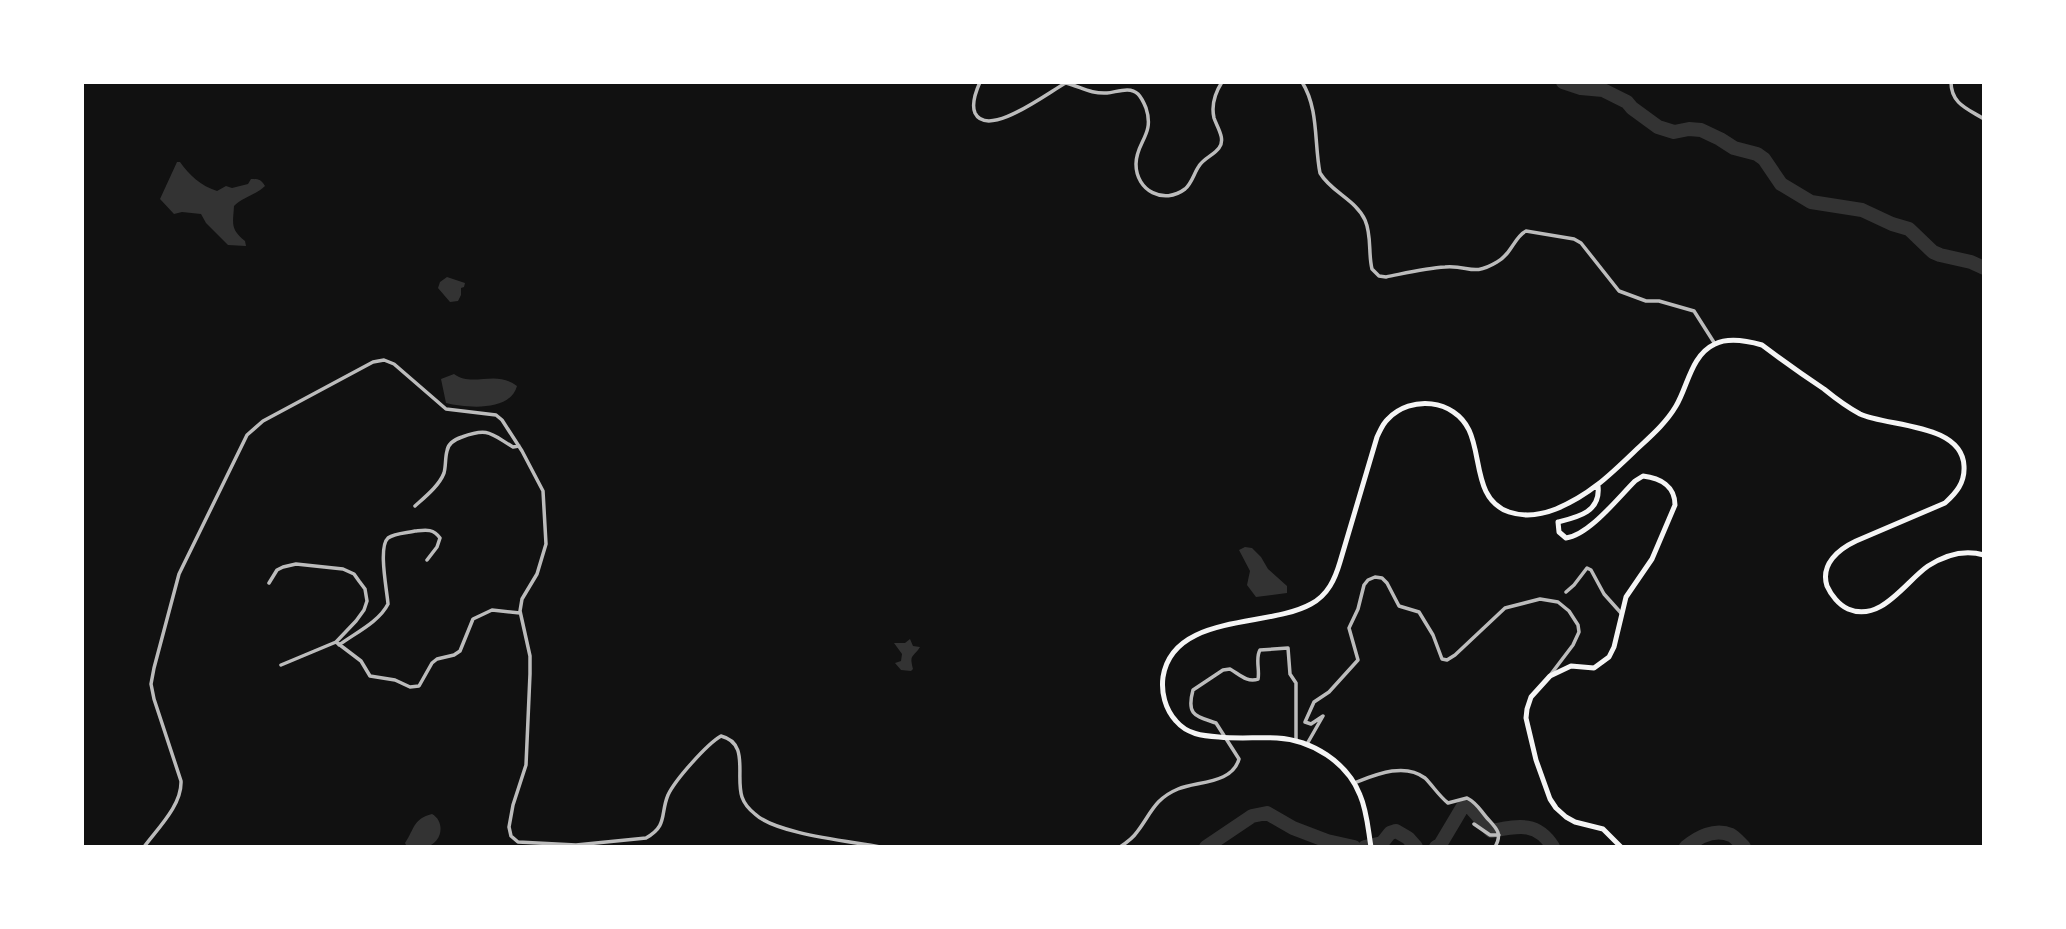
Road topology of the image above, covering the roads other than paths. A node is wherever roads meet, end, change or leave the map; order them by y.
1 (980, 82) edge
2 (1222, 82) edge
3 (1302, 82) edge
4 (1951, 82) edge
5 (1984, 119) edge
6 (1715, 344) junction
7 (519, 446) junction
8 (1598, 486) junction
9 (415, 506) dead end
10 (1547, 512) junction
11 (1558, 523) junction
12 (1984, 555) edge
13 (427, 560) dead end
14 (269, 583) dead end
15 (1566, 592) dead end
16 (520, 614) junction
17 (1622, 614) junction
18 (337, 643) junction
19 (281, 665) dead end
20 (1550, 676) junction
21 (1226, 738) junction
22 (1296, 741) junction
23 (1307, 744) junction
24 (1354, 783) junction
25 (1474, 824) dead end
26 (1499, 835) junction
27 (144, 847) edge
28 (880, 847) edge
29 (1120, 847) edge
30 (1371, 847) edge
31 (1495, 847) edge
32 (1621, 847) edge

1 - 2 street
3 - 6 street
4 - 5 street
6 - 8 main road
6 - 12 main road
7 - 9 street
7 - 16 street
7 - 27 street
8 - 10 main road
8 - 11 main road
10 - 11 main road
10 - 21 main road
11 - 17 main road
13 - 18 street
14 - 18 street
15 - 17 street
16 - 18 street
16 - 28 street
17 - 20 main road
18 - 19 street
20 - 23 street
20 - 32 main road
21 - 22 main road
21 - 22 street
21 - 29 street
22 - 23 main road
23 - 24 main road
24 - 26 street
24 - 30 main road
25 - 26 street
26 - 31 street

